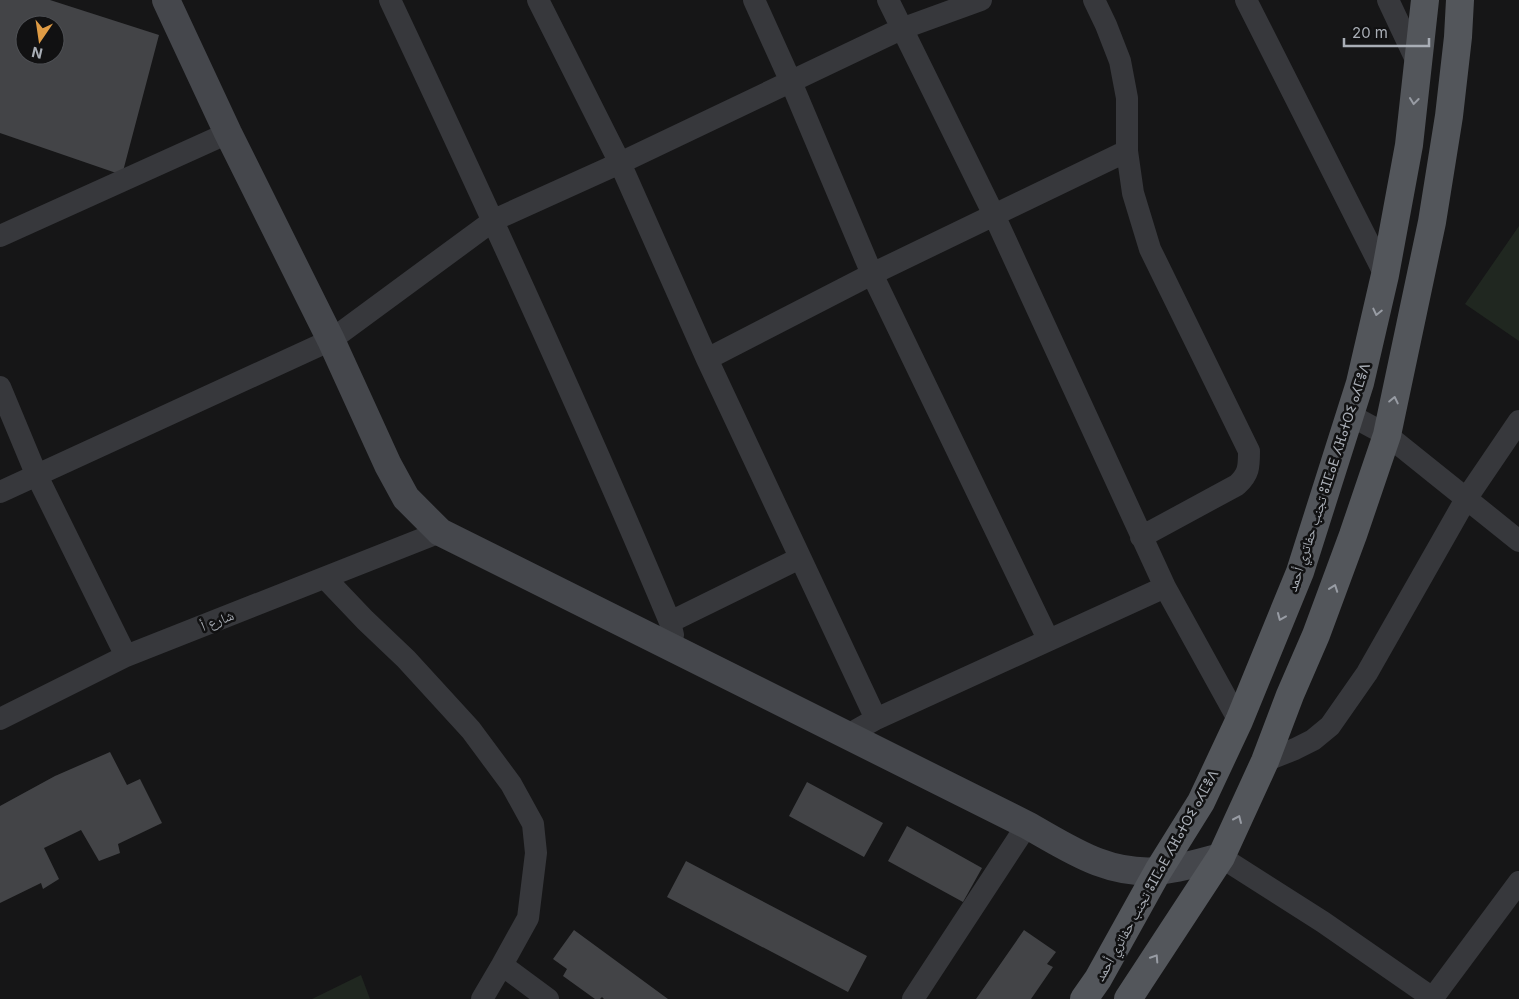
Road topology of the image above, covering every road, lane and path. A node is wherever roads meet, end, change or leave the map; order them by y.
1 (166, 0) edge
2 (390, 0) edge
3 (538, 0) edge
4 (754, 0) edge
5 (888, 0) edge
6 (981, 0) edge
7 (1094, 0) edge
8 (1246, 0) edge
9 (1388, 0) edge
10 (1424, 0) edge
11 (1460, 0) edge
12 (901, 29) junction
13 (1419, 66) junction
14 (792, 82) junction
15 (228, 133) junction
16 (1127, 151) junction
17 (620, 163) junction
18 (994, 215) junction
19 (494, 220) junction
20 (0, 236) edge
21 (872, 274) junction
22 (1385, 275) junction
23 (331, 340) junction
24 (707, 359) junction
25 (0, 387) edge
26 (1350, 414) junction
27 (1519, 421) edge
28 (1387, 436) junction
29 (37, 476) junction
30 (0, 492) edge
31 (1466, 499) junction
32 (440, 532) junction
33 (1141, 537) junction
34 (1519, 541) edge
35 (800, 558) junction
36 (325, 578) junction
37 (1165, 587) junction
38 (670, 622) junction
39 (1048, 639) junction
40 (678, 652) junction
41 (126, 656) junction
42 (0, 719) edge
43 (876, 719) junction
44 (1239, 721) junction
45 (846, 736) junction
46 (1264, 761) junction
47 (1027, 825) junction
48 (1221, 857) junction
49 (1158, 871) junction
50 (1519, 882) edge
51 (502, 964) junction
52 (482, 999) edge
53 (548, 999) edge
54 (913, 999) edge
55 (1084, 999) edge
56 (1128, 999) edge
57 (1433, 999) edge

1 - 15 main road
2 - 19 street
3 - 17 street
4 - 14 street
5 - 12 street
6 - 12 street
7 - 16 street
8 - 22 street
9 - 13 street
10 - 13 main road, تجنب حفاتري أحمد ⵓⵊⵎⴰⴹ ⵃⴼⴰⵜⵔⵉ ⴰⵃⵎⴻⴷ
28 -> 11 main road
12 - 14 street
12 - 18 street
13 -> 22 main road, تجنب حفاتري أحمد ⵓⵊⵎⴰⴹ ⵃⴼⴰⵜⵔⵉ ⴰⵃⵎⴻⴷ
14 - 17 street
14 - 21 street
15 - 20 street
15 - 23 main road
16 - 18 street
16 - 33 street
17 - 19 street
17 - 24 street
18 - 21 street
18 - 33 street
19 - 23 street
19 - 38 street
21 - 24 street
21 - 39 street
22 -> 26 main road, تجنب حفاتري أحمد ⵓⵊⵎⴰⴹ ⵃⴼⴰⵜⵔⵉ ⴰⵃⵎⴻⴷ
23 - 29 street
23 - 32 main road
24 - 35 street
25 - 29 street
26 - 28 street
26 -> 44 main road, تجنب حفاتري أحمد ⵓⵊⵎⴰⴹ ⵃⴼⴰⵜⵔⵉ ⴰⵃⵎⴻⴷ
27 - 31 street
28 - 31 street
46 -> 28 main road
29 - 30 street
29 - 41 street
31 - 34 street
31 - 46 street
32 - 36 street, شارع أ
32 - 40 main road
33 - 37 street
35 - 38 street
35 - 43 street
36 - 41 street, شارع أ
36 - 51 street
37 - 39 street
37 - 44 street
38 - 40 street
39 - 43 street
40 - 45 main road
41 - 42 street, شارع أ
43 - 45 street
44 - 49 main road, تجنب حفاتري أحمد ⵓⵊⵎⴰⴹ ⵃⴼⴰⵜⵔⵉ ⴰⵃⵎⴻⴷ
45 - 47 main road
48 -> 46 main road
47 - 49 main road
47 - 54 street
48 - 49 main road
56 -> 48 main road
48 - 57 street
49 - 55 main road, تجنب حفاتري أحمد ⵓⵊⵎⴰⴹ ⵃⴼⴰⵜⵔⵉ ⴰⵃⵎⴻⴷ
50 - 57 street
51 - 52 street
51 - 53 street

